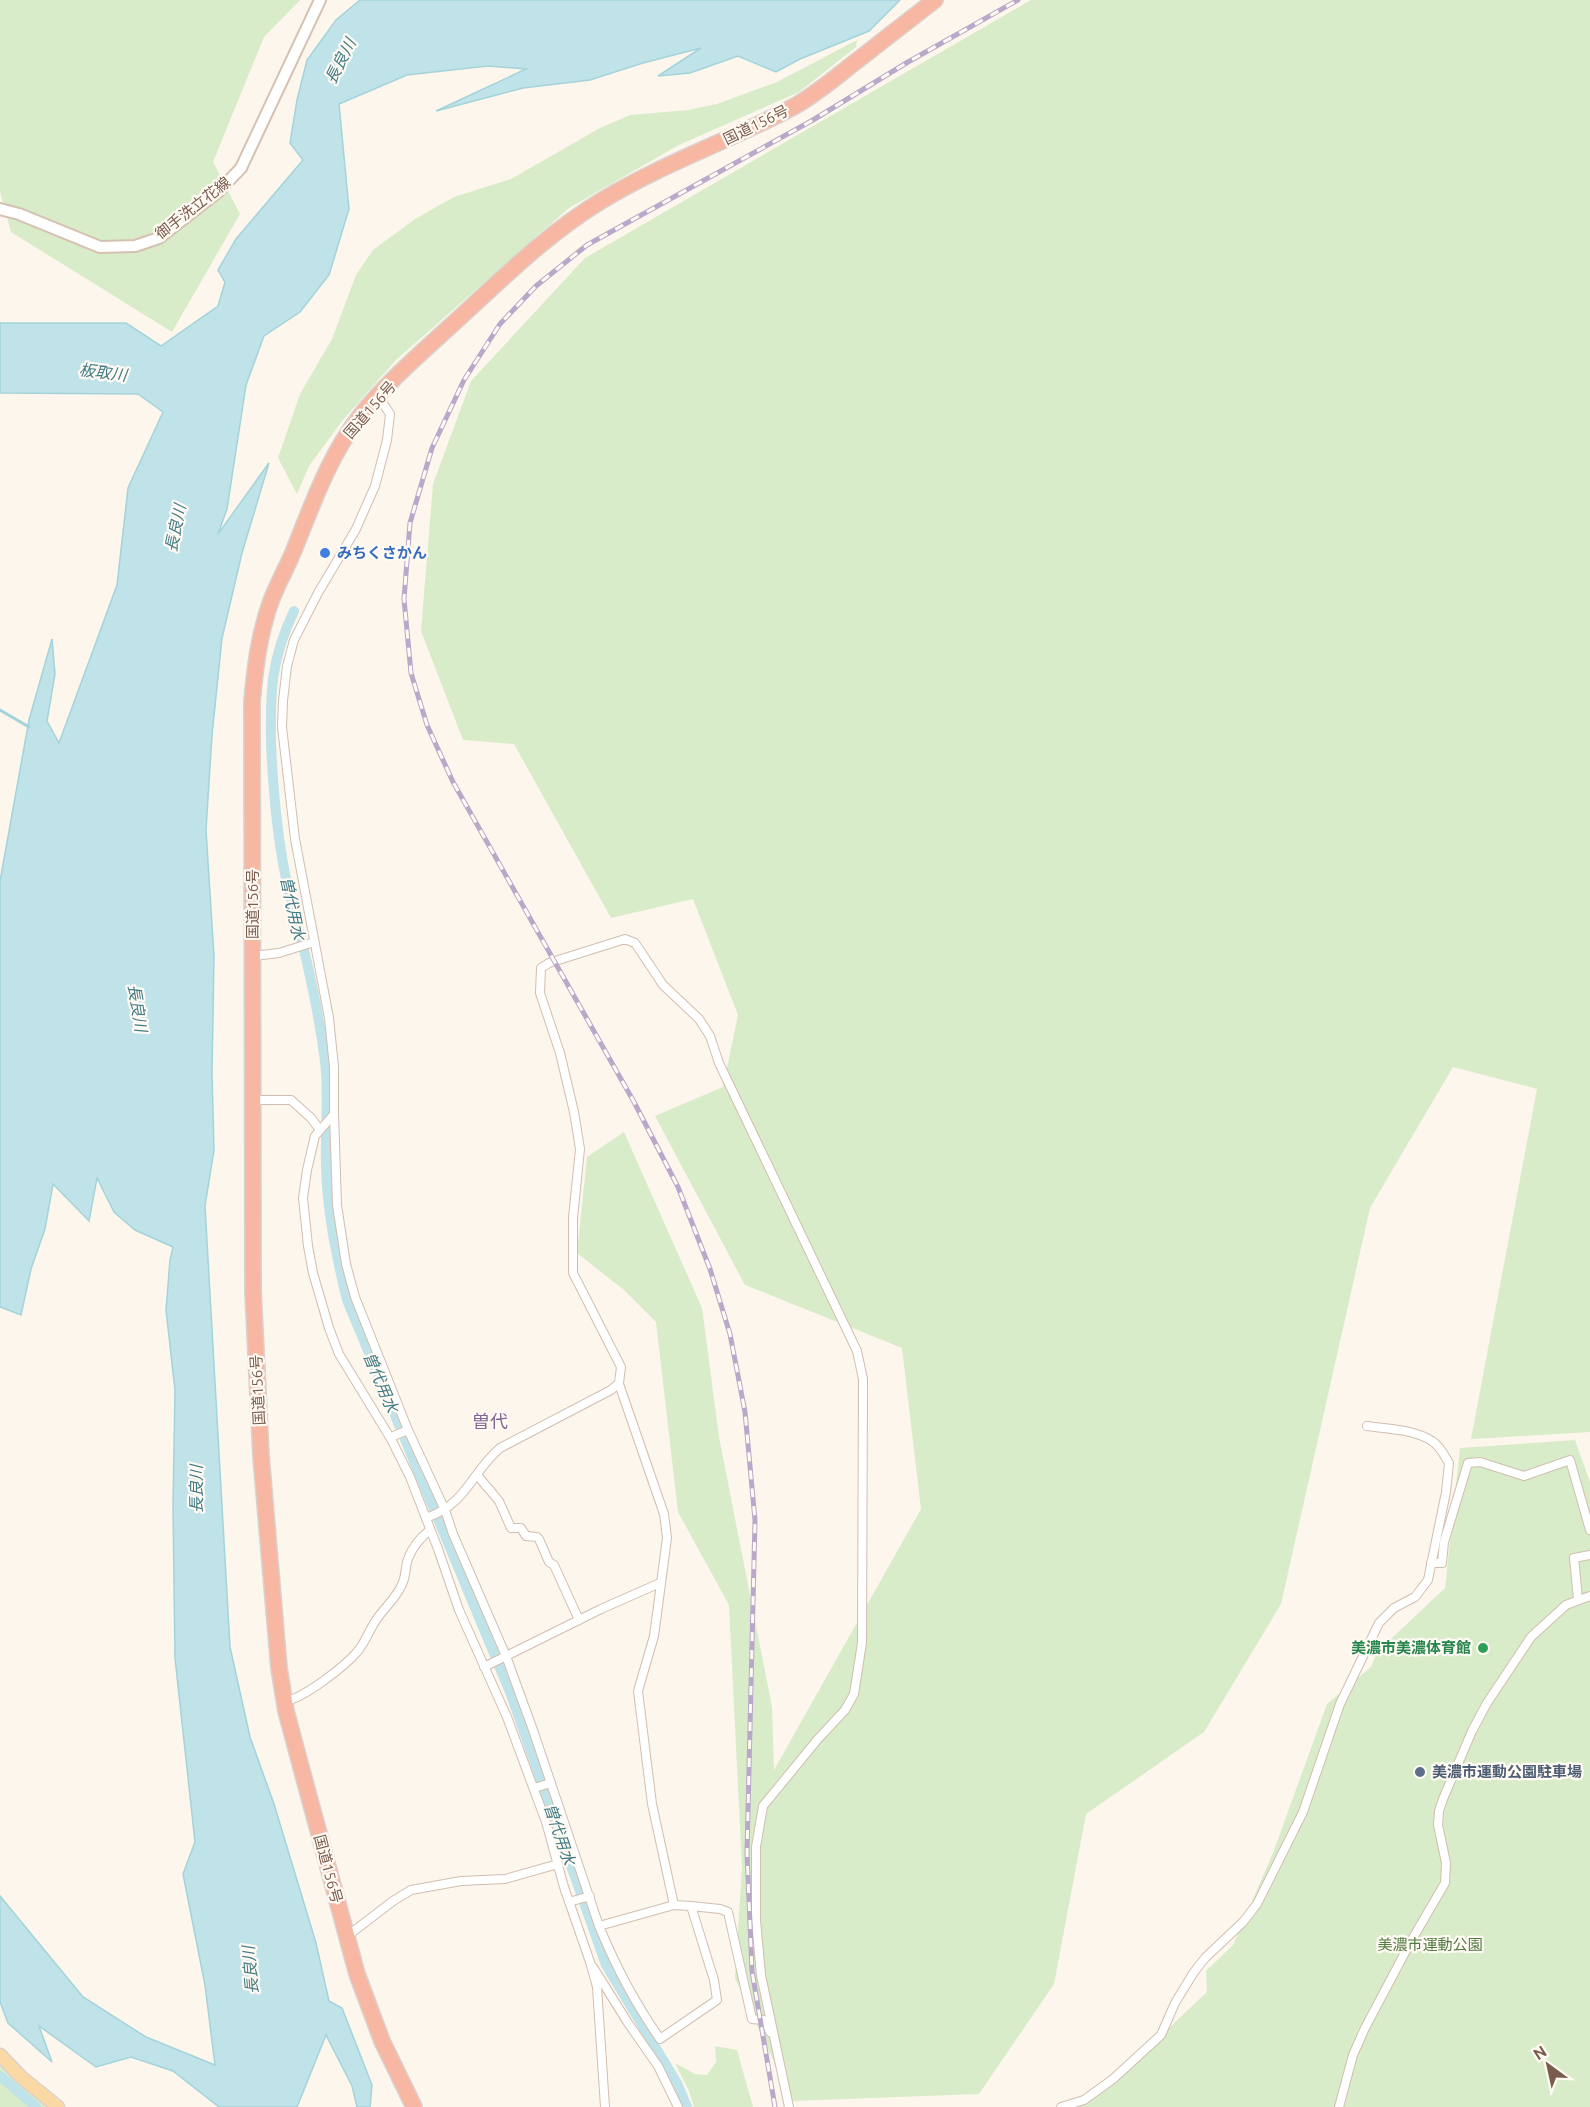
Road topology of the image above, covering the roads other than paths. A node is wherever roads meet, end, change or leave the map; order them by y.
1 (320, 0) edge
2 (935, 0) edge
3 (0, 209) edge
4 (376, 398) junction
5 (310, 943) junction
6 (253, 956) junction
7 (254, 1100) junction
8 (332, 1117) junction
9 (322, 1128) junction
10 (618, 1384) junction
11 (1367, 1426) dead end
12 (407, 1431) junction
13 (393, 1436) junction
14 (477, 1475) junction
15 (442, 1511) junction
16 (428, 1517) junction
17 (430, 1530) junction
18 (1590, 1530) edge
19 (1590, 1555) edge
20 (1431, 1563) junction
21 (660, 1583) junction
22 (1590, 1596) edge
23 (1578, 1599) junction
24 (579, 1620) junction
25 (504, 1657) junction
26 (484, 1667) junction
27 (285, 1701) junction
28 (550, 1784) junction
29 (536, 1787) junction
30 (558, 1864) junction
31 (587, 1896) junction
32 (572, 1901) junction
33 (674, 1905) junction
34 (691, 1906) junction
35 (599, 1926) junction
36 (346, 1937) junction
37 (591, 1963) junction
38 (775, 2040) junction
39 (0, 2055) edge
40 (57, 2107) edge
41 (414, 2107) edge
42 (605, 2107) edge
43 (678, 2107) edge
44 (789, 2107) edge
45 (1061, 2107) edge
46 (1339, 2107) edge

1 - 3 main road, 御手洗立花線
2 - 4 highway, 国道156号
4 - 5 street
4 - 6 highway, 国道156号
5 - 6 street
5 - 8 street
6 - 7 highway, 国道156号
7 - 9 street
7 - 27 highway, 国道156号
8 - 9 street
8 - 12 street
9 - 13 street
10 - 14 street
10 - 21 street
10 - 38 street
11 - 20 street
12 - 13 street
12 - 15 street
13 - 16 street
14 - 15 street
14 - 24 street
15 - 16 street
15 - 25 street
16 - 17 street
17 - 26 street
17 - 27 street
18 - 20 street
19 - 23 street
20 - 45 street
21 - 24 street
21 - 33 street
22 - 23 street
23 - 46 street
24 - 25 street
25 - 26 street
25 - 28 street
26 - 29 street
27 - 36 highway, 国道156号
28 - 29 street
28 - 31 street
29 - 30 street
30 - 32 street
30 - 36 street
31 - 32 street
31 - 35 street
32 - 37 street
33 - 34 street
33 - 35 street
34 - 35 street
34 - 38 street
36 - 41 highway, 国道156号
37 - 42 street
37 - 43 street
38 - 44 street
39 - 40 main road

